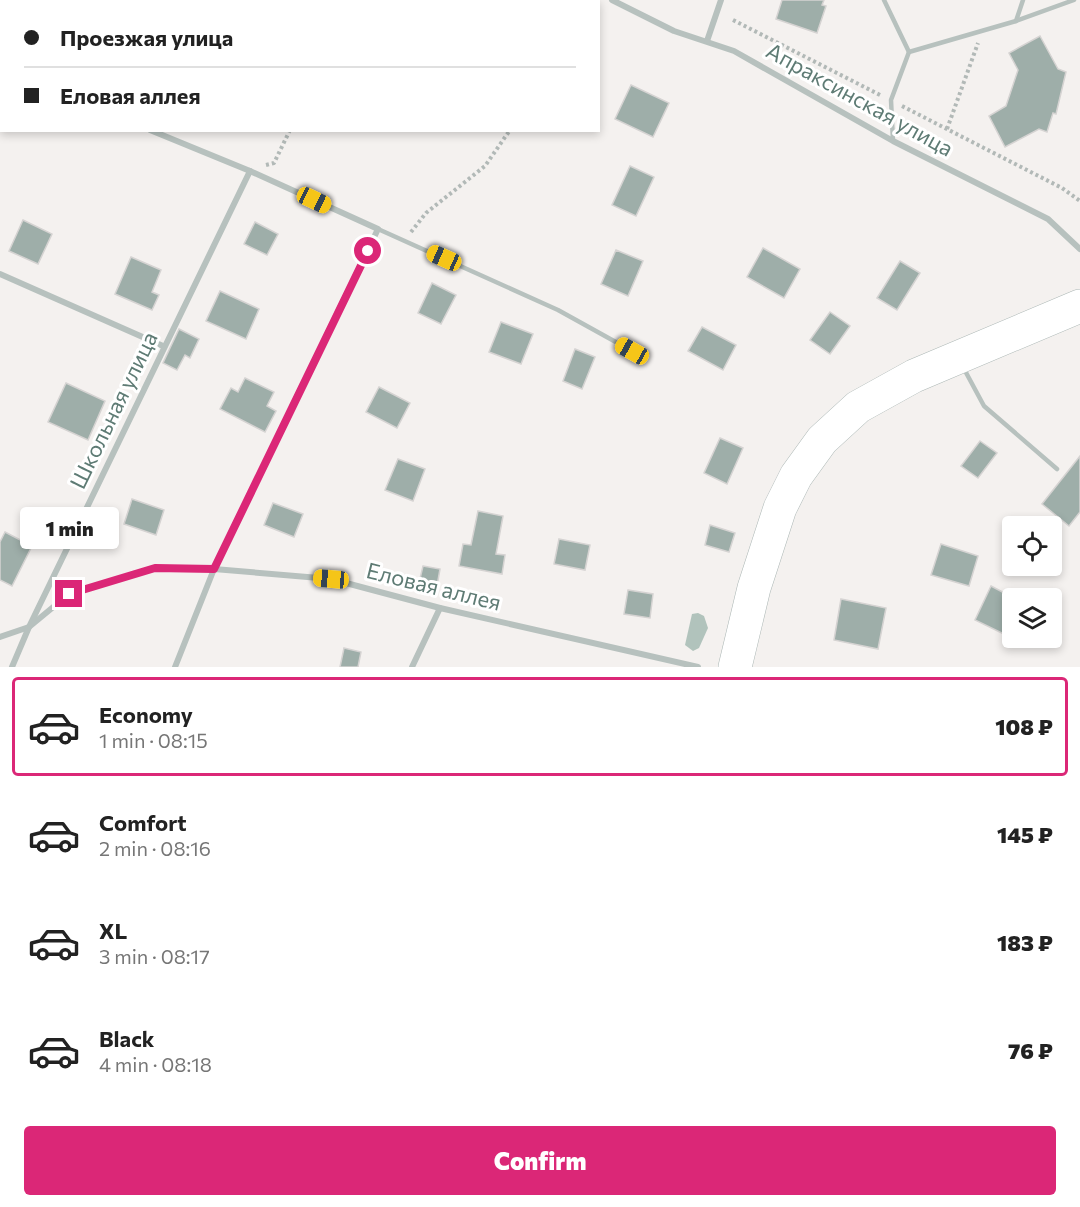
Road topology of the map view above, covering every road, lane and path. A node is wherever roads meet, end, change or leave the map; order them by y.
1 (612, 0) edge
2 (722, 0) edge
3 (884, 0) edge
4 (1023, 0) edge
5 (1074, 0) edge
6 (733, 20) dead end
7 (1016, 21) junction
8 (982, 31) junction
9 (707, 41) junction
10 (909, 52) junction
11 (891, 100) junction
12 (947, 129) junction
13 (155, 132) edge
14 (289, 132) edge
15 (509, 132) edge
16 (893, 141) junction
17 (250, 171) junction
18 (1080, 201) edge
19 (378, 230) junction
20 (405, 240) junction
21 (1080, 249) edge
22 (0, 274) edge
23 (1072, 312) edge
24 (163, 346) junction
25 (632, 351) dead end
26 (959, 358) junction
27 (1058, 469) dead end
28 (214, 569) junction
29 (440, 608) junction
30 (29, 627) junction
31 (0, 638) edge
32 (12, 667) edge
33 (175, 667) edge
34 (412, 667) edge
35 (698, 667) edge
36 (735, 667) edge

1 - 9 street, Апраксинская улица
2 - 9 street
3 - 10 lane
4 - 7 lane
5 - 7 lane
6 - 11 path
7 - 8 lane
8 - 10 lane
8 - 12 path
9 - 16 street, Апраксинская улица
10 - 11 lane
11 - 12 path
11 - 16 lane
12 - 18 path
13 - 17 street
14 - 17 path
15 - 20 path
16 - 21 street, Апраксинская улица
17 - 19 street
17 - 24 street, Школьная улица
19 - 20 lane
19 - 28 street
20 - 25 lane
22 - 24 street
23 - 26 main road
24 - 30 street, Школьная улица
26 - 27 lane
26 - 36 main road
28 - 29 street, Еловая аллея
28 - 30 street, Еловая аллея
28 - 33 street
29 - 34 street
29 - 35 street, Еловая аллея
30 - 31 street
30 - 32 street, Школьная улица

